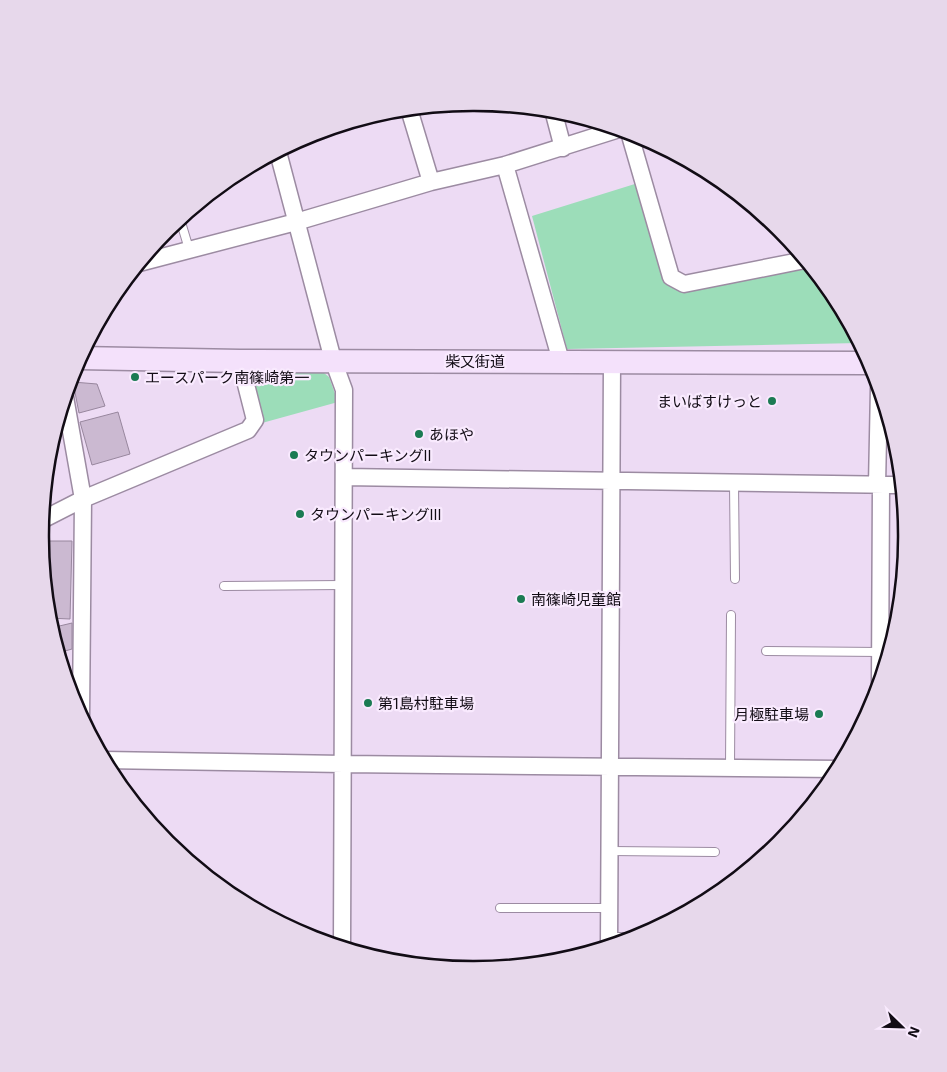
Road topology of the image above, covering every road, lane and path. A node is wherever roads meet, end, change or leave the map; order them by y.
1 (411, 116) edge
2 (555, 119) edge
3 (607, 133) edge
4 (632, 142) edge
5 (563, 148) junction
6 (280, 158) edge
7 (505, 164) junction
8 (432, 182) junction
9 (296, 222) junction
10 (182, 227) edge
11 (189, 249) junction
12 (151, 260) edge
13 (797, 261) edge
14 (88, 358) edge
15 (334, 360) junction
16 (240, 361) junction
17 (561, 362) junction
18 (612, 363) junction
19 (861, 363) edge
20 (879, 409) edge
21 (67, 411) edge
22 (344, 477) junction
23 (611, 481) junction
24 (734, 483) junction
25 (879, 485) junction
26 (895, 485) edge
27 (83, 499) junction
28 (50, 516) edge
29 (734, 579) dead end
30 (342, 585) junction
31 (224, 586) dead end
32 (731, 615) dead end
33 (882, 645) junction
34 (766, 651) dead end
35 (882, 654) edge
36 (81, 699) edge
37 (113, 760) edge
38 (343, 764) junction
39 (610, 767) junction
40 (730, 767) junction
41 (829, 769) edge
42 (610, 851) junction
43 (715, 852) dead end
44 (500, 908) dead end
45 (610, 908) junction
46 (609, 938) edge
47 (342, 939) edge

1 - 8 street
2 - 5 street
3 - 5 street
4 - 13 street
5 - 7 street
6 - 9 street
7 - 8 street
7 - 17 street
8 - 9 street
9 - 11 street
9 - 15 street
10 - 11 lane
11 - 12 street
14 - 16 main road, 柴又街道
15 - 16 main road, 柴又街道
15 - 17 main road, 柴又街道
15 - 22 street
16 - 27 street
17 - 18 main road, 柴又街道
18 - 19 main road, 柴又街道
18 - 23 street
20 - 25 street
21 - 27 street
22 - 23 street
22 - 30 street
23 - 24 street
23 - 39 street
24 - 25 street
24 - 29 lane
25 - 26 street
25 - 33 street
27 - 28 street
27 - 36 street
30 - 31 lane
30 - 38 street
32 - 40 lane
33 - 34 lane
33 - 35 street
37 - 38 street
38 - 39 street
38 - 47 street
39 - 40 street
39 - 42 street
40 - 41 street
42 - 43 lane
42 - 45 street
44 - 45 lane
45 - 46 street

